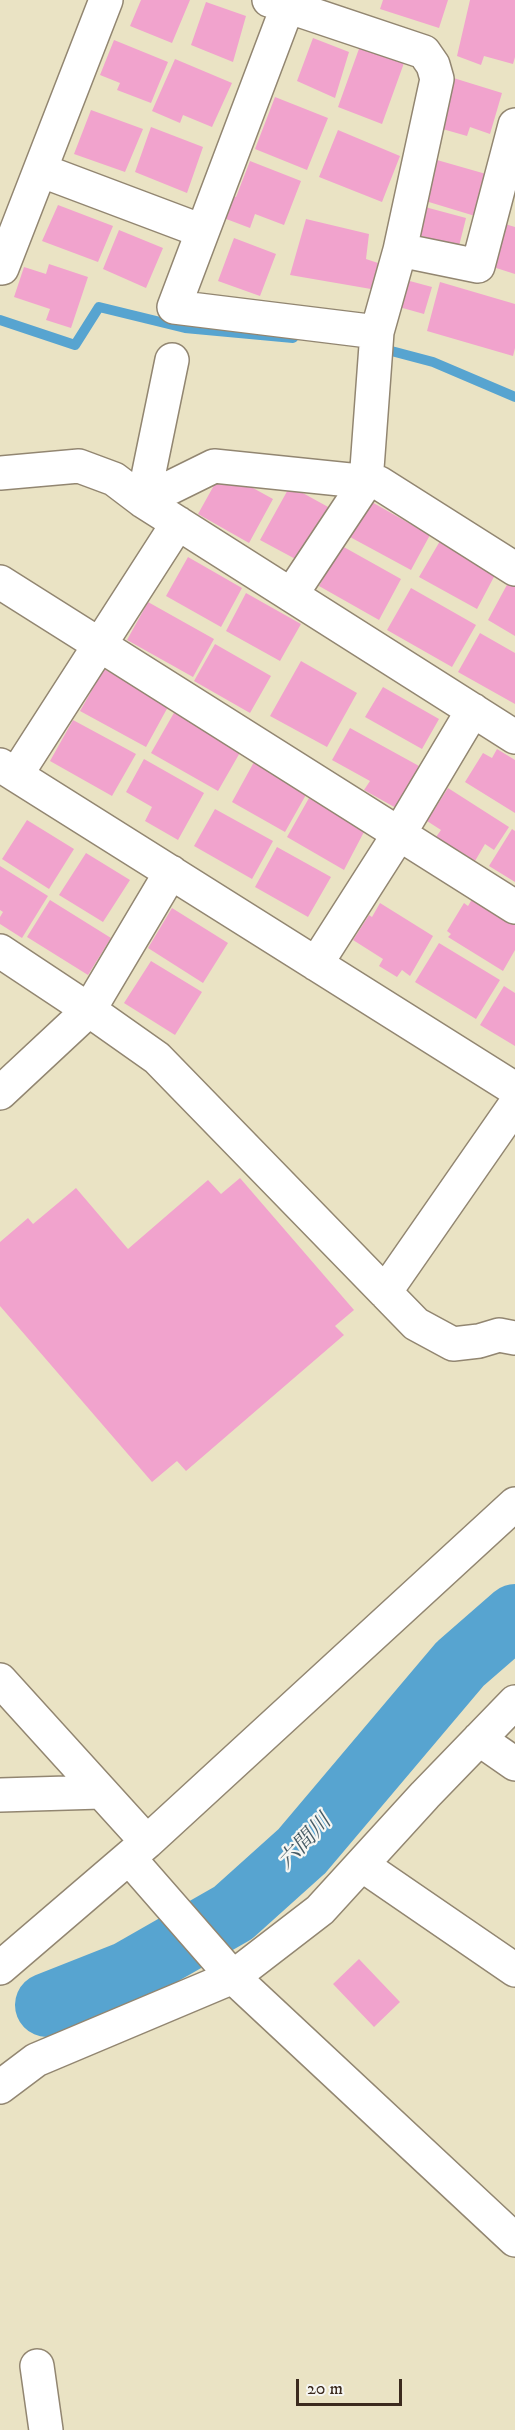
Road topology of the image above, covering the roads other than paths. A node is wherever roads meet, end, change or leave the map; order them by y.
1 (106, 0) edge
2 (282, 2) edge
3 (515, 125) edge
4 (40, 171) junction
5 (202, 231) junction
6 (400, 250) junction
7 (2, 268) dead end
8 (376, 344) junction
9 (171, 360) dead end
10 (0, 473) edge
11 (366, 482) junction
12 (143, 501) junction
13 (178, 523) junction
14 (515, 569) edge
15 (0, 582) edge
16 (291, 595) junction
17 (99, 645) junction
18 (473, 711) junction
19 (515, 737) edge
20 (8, 770) edge
21 (399, 834) junction
22 (171, 872) junction
23 (515, 907) edge
24 (0, 951) edge
25 (315, 964) junction
26 (89, 1010) junction
27 (515, 1089) edge
28 (0, 1093) edge
29 (515, 1105) edge
30 (386, 1292) junction
31 (515, 1338) edge
32 (515, 1504) edge
33 (0, 1680) edge
34 (515, 1702) edge
35 (479, 1739) junction
36 (515, 1764) edge
37 (101, 1792) junction
38 (0, 1795) edge
39 (138, 1850) junction
40 (362, 1865) junction
41 (0, 1968) edge
42 (226, 1968) junction
43 (515, 1970) edge
44 (0, 2087) edge
45 (515, 2240) edge
46 (37, 2366) dead end
47 (46, 2430) edge

1 - 4 street
2 - 5 street
2 - 6 street
3 - 6 street
4 - 5 street
4 - 7 street
5 - 8 street
6 - 8 street
8 - 11 street
9 - 12 street
10 - 12 street
11 - 12 street
11 - 14 street
11 - 16 street
12 - 13 street
13 - 16 street
13 - 17 street
15 - 17 street
16 - 18 street
17 - 20 street
17 - 21 street
18 - 19 street
18 - 21 street
20 - 22 street
21 - 23 street
21 - 25 street
22 - 25 street
22 - 26 street
24 - 26 street
25 - 27 street
26 - 28 street
26 - 30 street
29 - 30 street
30 - 31 street
32 - 39 street
33 - 37 street
34 - 35 street
35 - 36 street
35 - 40 street
37 - 38 street
37 - 39 street
39 - 41 street
39 - 42 street
40 - 42 street
40 - 43 street
42 - 44 street
42 - 45 street
46 - 47 street

